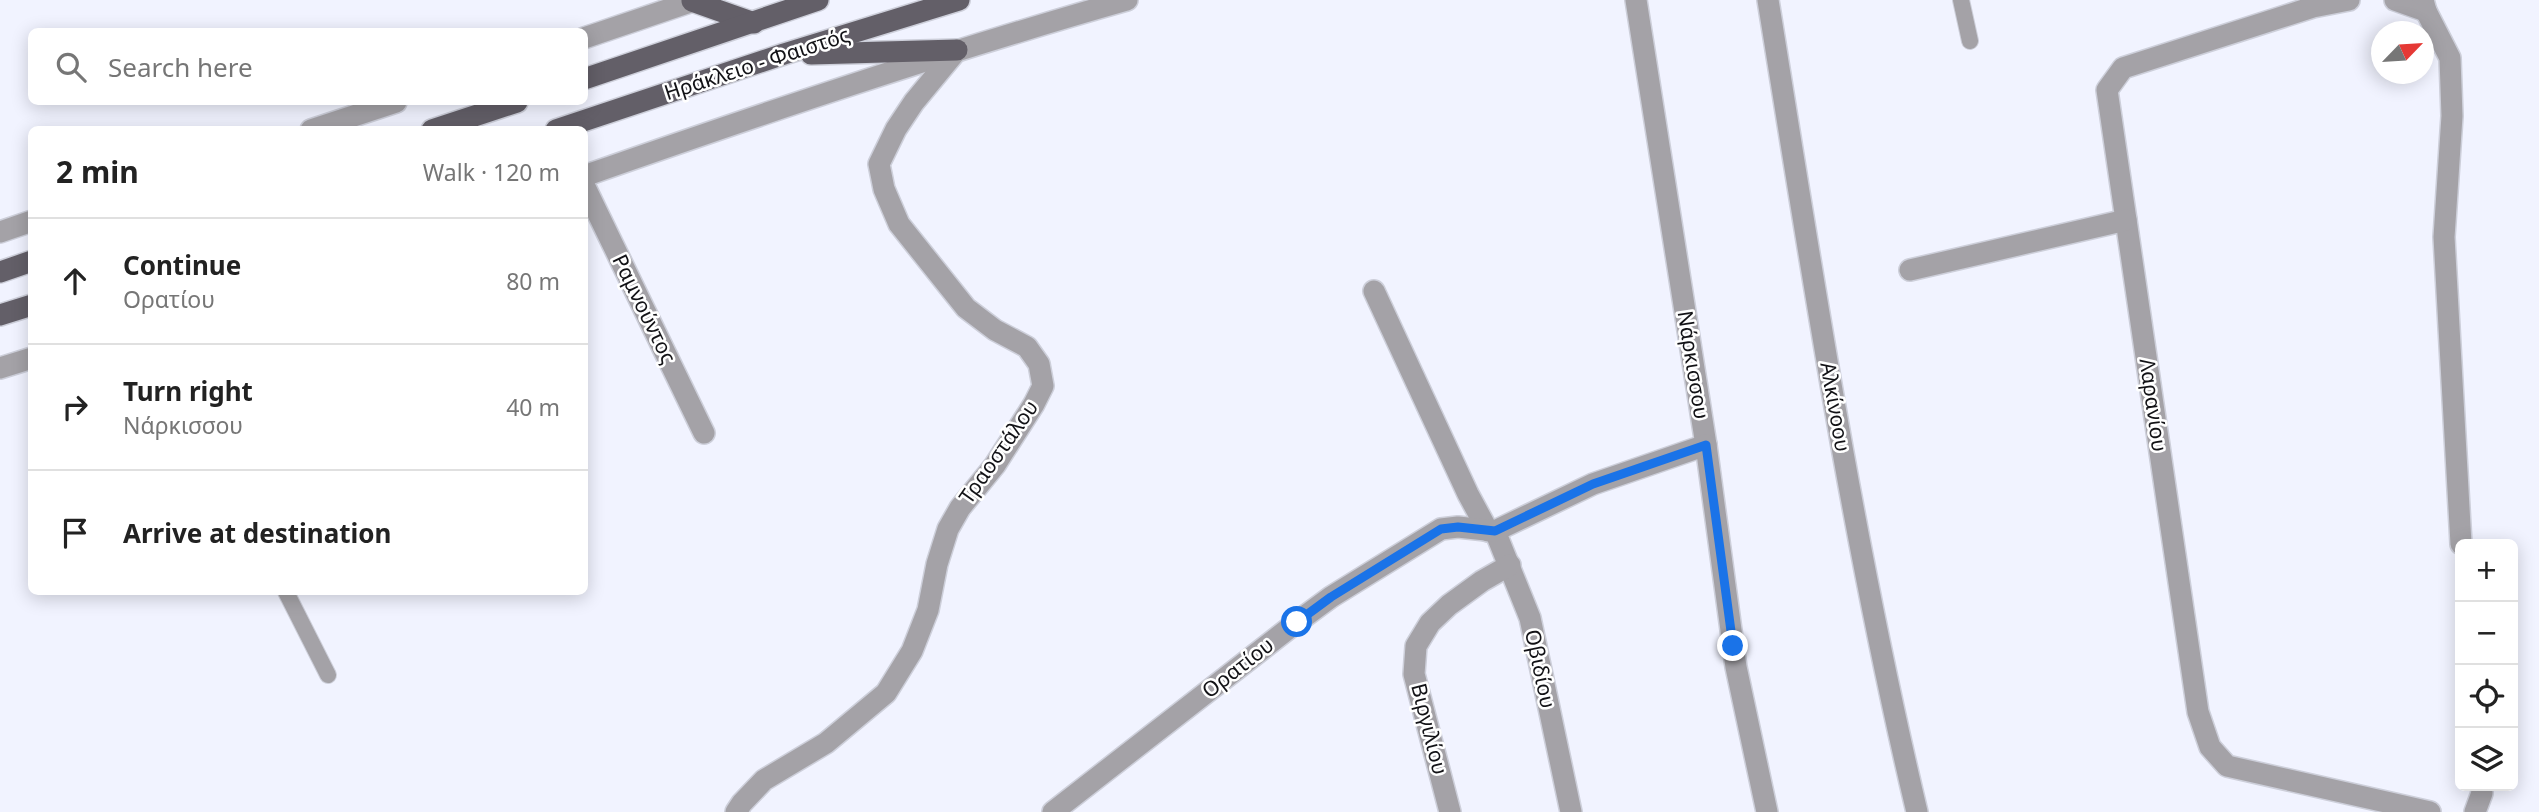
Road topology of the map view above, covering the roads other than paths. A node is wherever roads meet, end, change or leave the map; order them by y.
1 (818, 0) edge
2 (960, 0) edge
3 (1127, 0) edge
4 (1636, 0) edge
5 (1769, 0) edge
6 (1961, 0) edge
7 (2349, 0) edge
8 (2395, 0) edge
9 (694, 1) edge
10 (2424, 6) edge
11 (754, 23) junction
12 (588, 37) edge
13 (1969, 41) dead end
14 (957, 50) junction
15 (784, 54) junction
16 (588, 78) edge
17 (387, 105) edge
18 (508, 105) edge
19 (323, 126) edge
20 (444, 126) edge
21 (568, 126) edge
22 (588, 175) edge
23 (588, 192) edge
24 (2126, 220) junction
25 (28, 222) edge
26 (0, 232) edge
27 (28, 262) edge
28 (1910, 270) dead end
29 (0, 272) edge
30 (1374, 291) dead end
31 (28, 306) edge
32 (0, 315) edge
33 (28, 359) edge
34 (0, 368) edge
35 (704, 433) dead end
36 (1706, 445) junction
37 (1491, 531) junction
38 (2461, 539) edge
39 (1510, 565) junction
40 (288, 595) edge
41 (328, 675) dead end
42 (2482, 791) edge
43 (736, 812) edge
44 (1053, 812) edge
45 (1450, 812) edge
46 (1571, 812) edge
47 (1767, 812) edge
48 (1917, 812) edge
49 (2430, 812) edge
50 (2475, 812) edge

1 - 11 main road, Ηράκλειο - Φαιστός
2 - 15 main road, Ηράκλειο - Φαιστός
3 - 14 street
4 - 36 street, Νάρκισσου
5 - 48 street, Αλκίνοου
6 - 13 lane
7 - 24 street, Λαρανίου
8 - 10 street
9 - 11 main road
9 - 12 street
10 - 38 street
11 - 16 main road, Ηράκλειο - Φαιστός
14 - 15 main road
14 - 22 street
14 - 43 street, Τραοστάλου
15 - 21 main road, Ηράκλειο - Φαιστός
17 - 19 street
18 - 20 main road
23 - 35 street, Ραμνούντος
24 - 28 street
24 - 49 street, Λαρανίου
25 - 26 street
27 - 29 main road
30 - 37 street, Οβιδίου
31 - 32 main road
33 - 34 street
36 - 37 street
36 - 47 street, Νάρκισσου
37 - 39 street, Οβιδίου
37 - 44 street, Ορατίου
39 - 45 street, Βιργιλίου
39 - 46 street, Οβιδίου
40 - 41 lane
42 - 50 street

